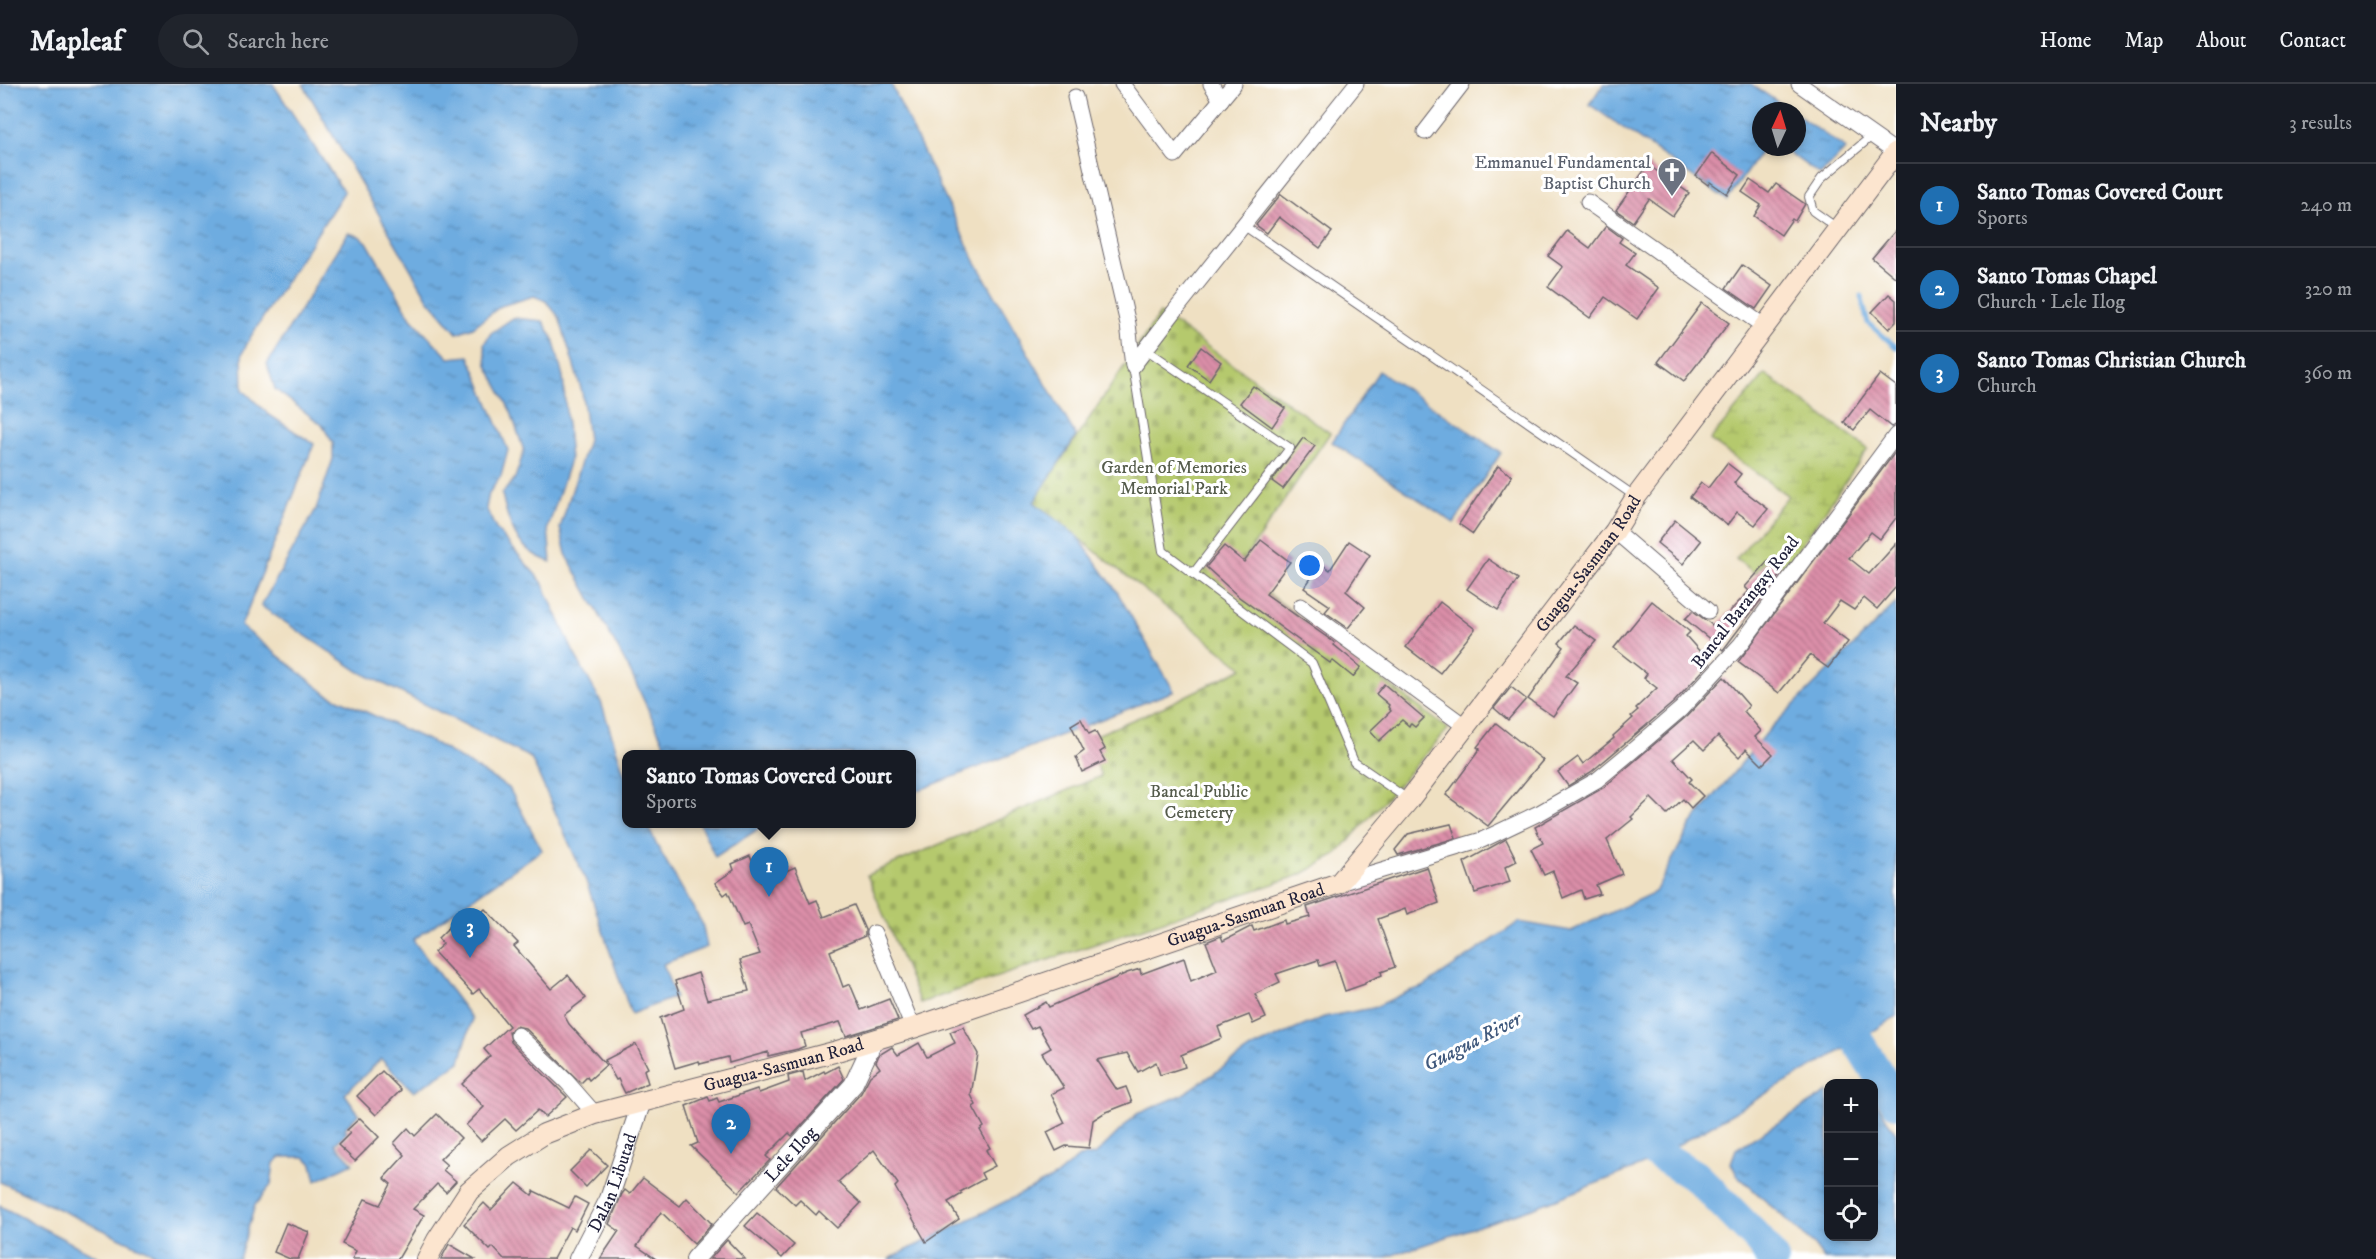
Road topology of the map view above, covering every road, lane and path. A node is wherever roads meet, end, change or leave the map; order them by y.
1 (1122, 84) edge
2 (1211, 84) edge
3 (1234, 84) edge
4 (1356, 84) edge
5 (1462, 84) edge
6 (1799, 84) edge
7 (1075, 97) dead end
8 (1221, 100) junction
9 (1425, 132) dead end
10 (1873, 135) junction
11 (1896, 152) edge
12 (1588, 202) dead end
13 (1243, 225) junction
14 (1838, 229) junction
15 (1765, 327) junction
16 (1147, 350) junction
17 (1133, 366) junction
18 (1896, 435) edge
19 (1636, 496) junction
20 (1614, 531) junction
21 (1193, 574) junction
22 (1301, 606) dead end
23 (1708, 610) dead end
24 (1466, 727) junction
25 (1409, 800) junction
26 (1339, 883) junction
27 (874, 933) dead end
28 (913, 1028) junction
29 (518, 1035) dead end
30 (874, 1040) junction
31 (641, 1104) junction
32 (595, 1114) junction
33 (428, 1259) edge
34 (578, 1259) edge
35 (695, 1259) edge

1 - 8 street
2 - 8 street
3 - 8 street
4 - 13 street
5 - 9 street
6 - 10 street
7 - 17 street
10 - 11 street
10 - 14 lane
11 - 14 main road, Guagua-Sasmuan Road
12 - 15 street
13 - 16 street
13 - 19 lane
14 - 15 main road, Guagua-Sasmuan Road
15 - 19 main road, Guagua-Sasmuan Road
16 - 17 street
16 - 21 lane
17 - 21 lane
18 - 26 street, Bancal Barangay Road
19 - 20 main road, Guagua-Sasmuan Road
20 - 23 street
20 - 24 main road, Guagua-Sasmuan Road
21 - 25 lane
22 - 24 street
24 - 25 main road, Guagua-Sasmuan Road
25 - 26 main road, Guagua-Sasmuan Road
26 - 28 main road, Guagua-Sasmuan Road
27 - 28 street
28 - 30 main road, Guagua-Sasmuan Road
29 - 32 street
30 - 31 main road, Guagua-Sasmuan Road
30 - 35 street, Lele Ilog
31 - 32 main road, Guagua-Sasmuan Road
31 - 34 street, Dalan Libutad
32 - 33 main road, Guagua-Sasmuan Road

